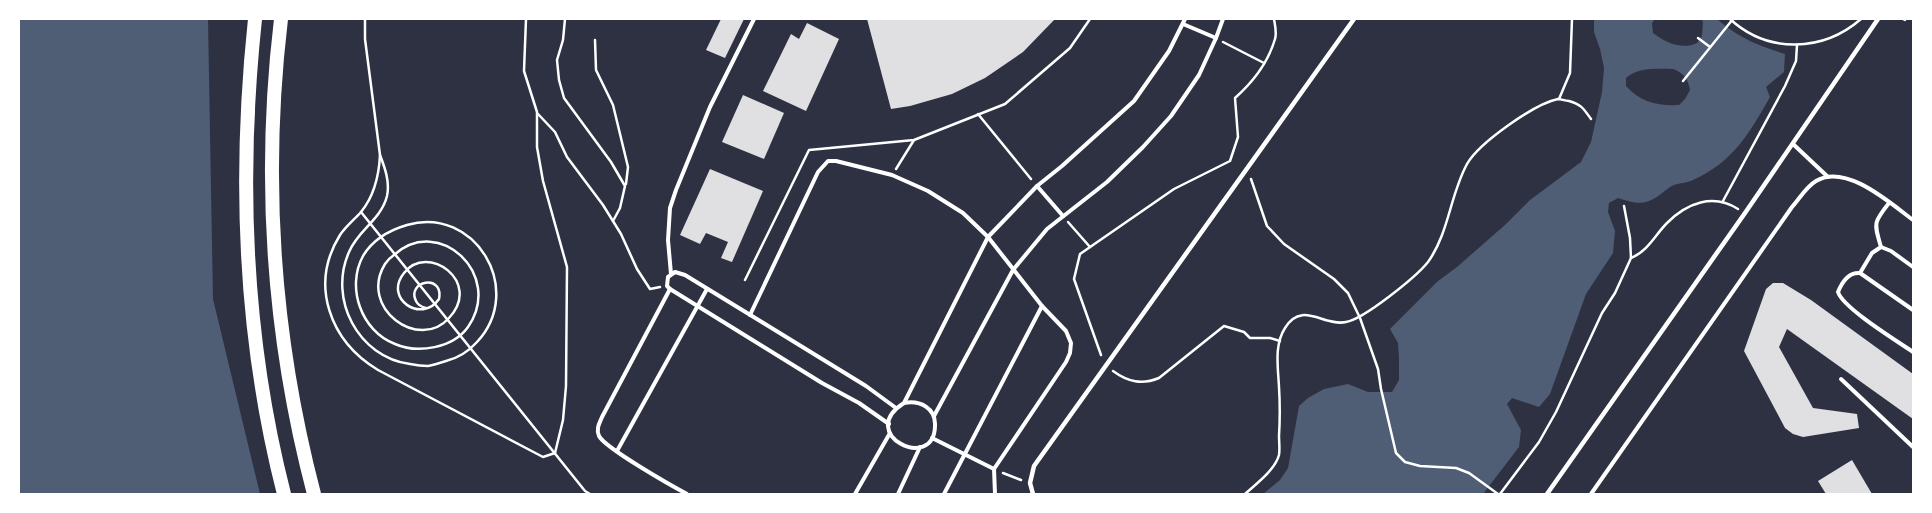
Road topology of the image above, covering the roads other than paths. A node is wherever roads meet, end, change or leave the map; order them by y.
1 (255, 19) edge
2 (281, 19) edge
3 (754, 19) edge
4 (1223, 19) edge
5 (1354, 19) edge
6 (1878, 19) edge
7 (1184, 21) edge
8 (1216, 38) junction
9 (1793, 144) junction
10 (1828, 177) junction
11 (1037, 186) junction
12 (1889, 202) junction
13 (1064, 216) junction
14 (1913, 220) edge
15 (988, 237) junction
16 (1881, 247) junction
17 (1913, 267) edge
18 (1013, 270) junction
19 (1860, 273) junction
20 (671, 274) junction
21 (669, 288) junction
22 (706, 289) junction
23 (696, 306) junction
24 (1042, 306) junction
25 (1913, 310) edge
26 (750, 315) junction
27 (1913, 352) edge
28 (1841, 379) dead end
29 (904, 403) junction
30 (896, 408) junction
31 (934, 416) junction
32 (888, 424) junction
33 (890, 433) junction
34 (932, 438) junction
35 (920, 447) junction
36 (1913, 447) edge
37 (617, 451) junction
38 (965, 454) junction
39 (994, 469) junction
40 (284, 494) edge
41 (314, 494) edge
42 (687, 494) edge
43 (855, 494) edge
44 (898, 494) edge
45 (944, 494) edge
46 (995, 494) edge
47 (1033, 494) edge
48 (1547, 494) edge
49 (1591, 494) edge

1 - 40 highway
2 - 41 highway
3 - 20 lane
4 - 8 lane
5 - 47 street
6 - 9 street
7 - 8 lane
7 - 11 lane
8 - 13 lane
9 - 10 lane
9 - 48 street
10 - 12 lane
10 - 49 lane
11 - 13 lane
11 - 15 lane
12 - 14 lane
12 - 16 lane
13 - 18 lane
15 - 18 lane
15 - 26 lane
15 - 29 lane
16 - 17 lane
16 - 19 lane
18 - 24 lane
18 - 31 lane
19 - 25 lane
19 - 27 lane
20 - 21 lane
20 - 22 lane
21 - 23 lane
21 - 37 lane
22 - 23 lane
22 - 26 lane
23 - 32 lane
23 - 37 lane
24 - 38 lane
24 - 39 lane
26 - 30 lane
28 - 36 lane
29 - 30 lane
29 - 31 lane
30 - 32 lane
31 - 34 lane
32 - 33 lane
33 - 35 lane
33 - 43 lane
34 - 35 lane
34 - 38 lane
35 - 44 lane
37 - 42 lane
38 - 39 lane
38 - 45 lane
39 - 46 lane

